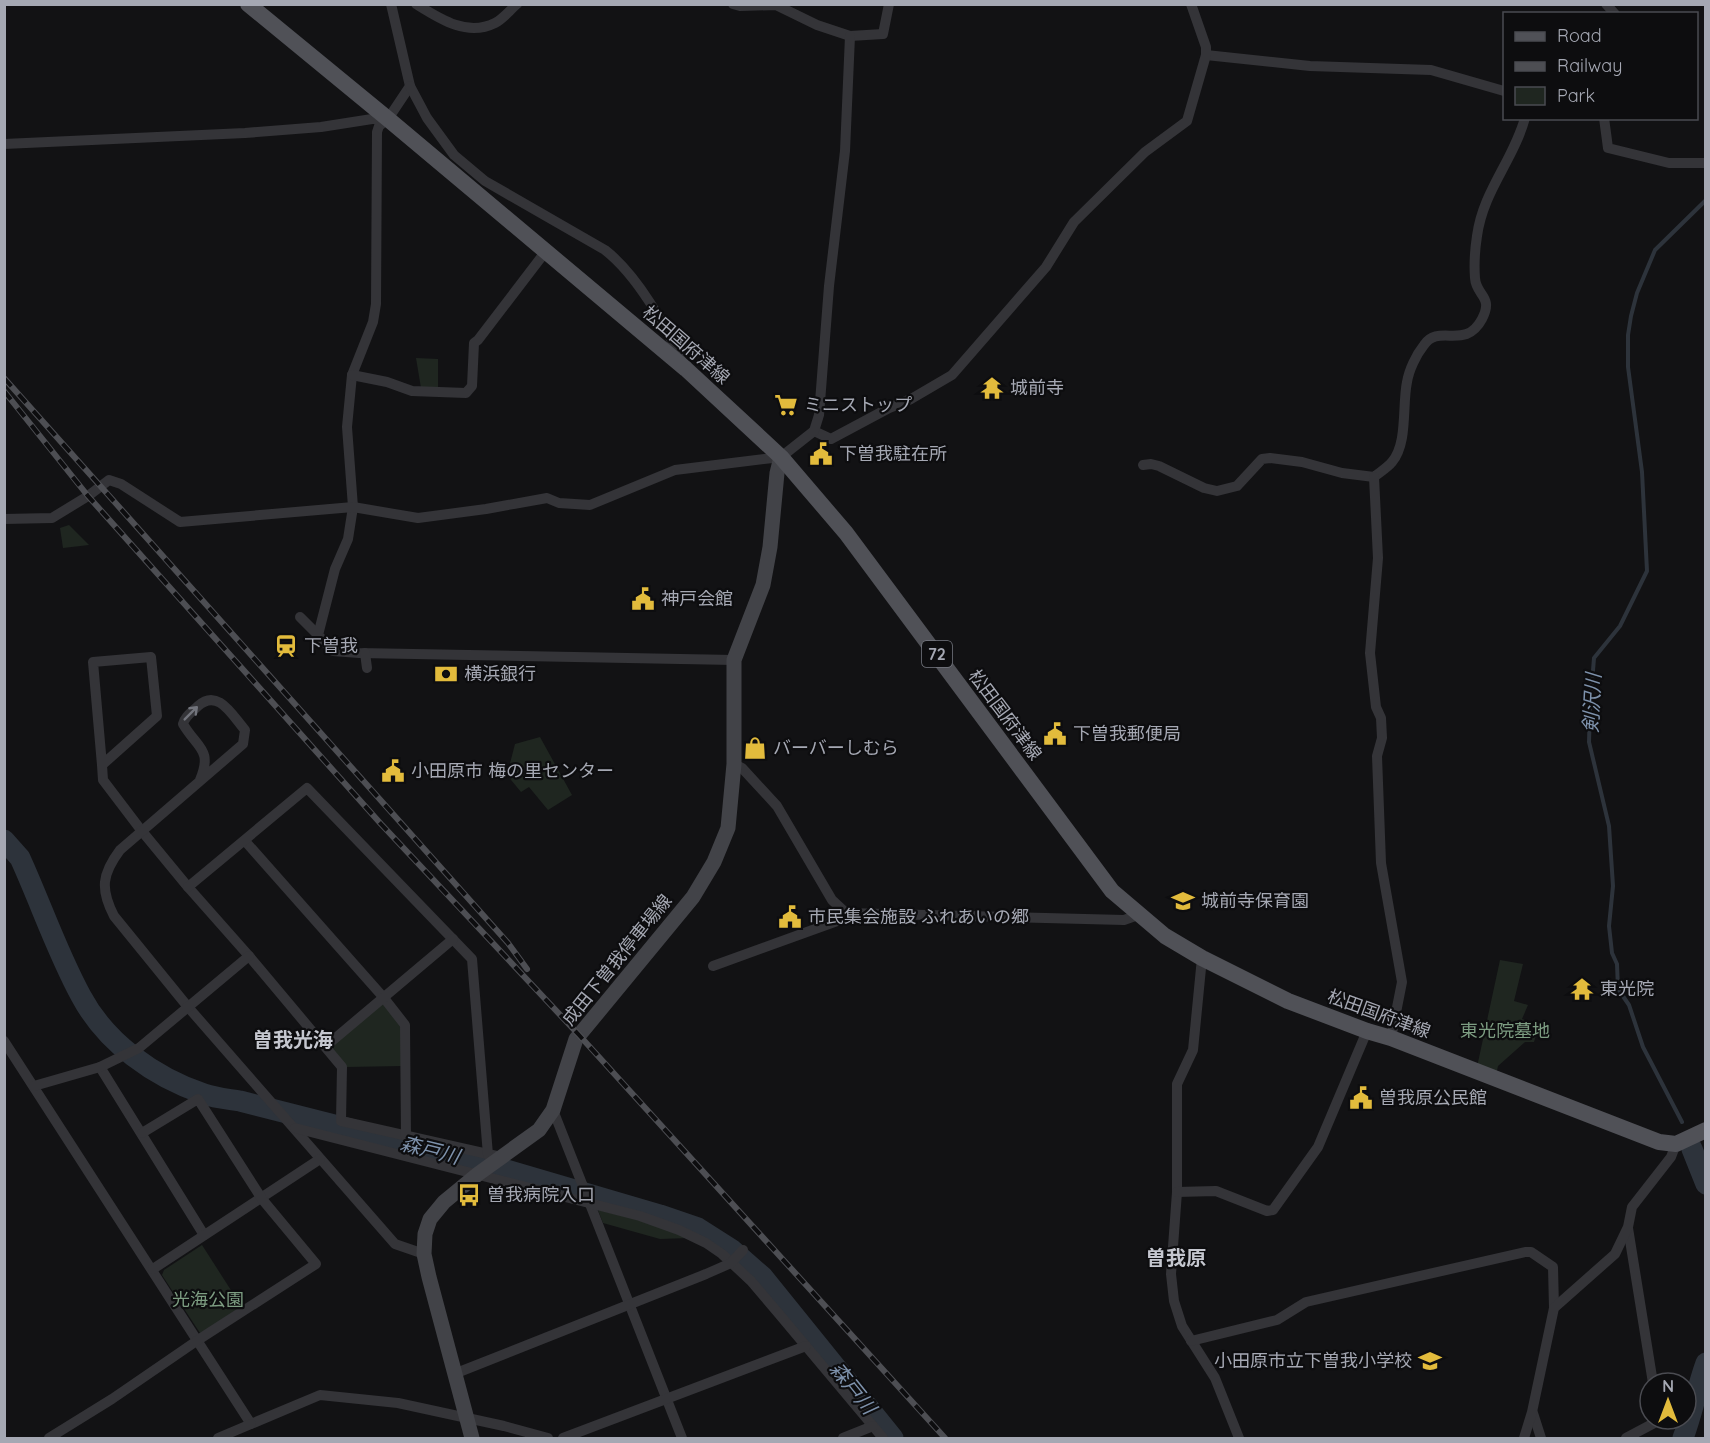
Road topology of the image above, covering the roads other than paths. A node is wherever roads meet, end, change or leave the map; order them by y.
1 (248, 4) edge
2 (391, 4) edge
3 (417, 4) edge
4 (517, 4) edge
5 (733, 4) edge
6 (889, 4) edge
7 (1191, 4) edge
8 (850, 36) junction
9 (1206, 55) junction
10 (410, 86) junction
11 (1503, 91) edge
12 (388, 119) junction
13 (1524, 120) edge
14 (1604, 120) edge
15 (4, 144) edge
16 (1706, 163) edge
17 (546, 251) junction
18 (686, 369) junction
19 (352, 375) junction
20 (814, 431) junction
21 (780, 456) junction
22 (1143, 465) dead end
23 (1374, 477) junction
24 (352, 507) junction
25 (4, 519) edge
26 (300, 617) dead end
27 (318, 635) junction
28 (365, 653) junction
29 (735, 660) junction
30 (367, 668) dead end
31 (734, 764) junction
32 (102, 765) junction
33 (200, 780) junction
34 (141, 830) junction
35 (245, 841) junction
36 (188, 887) junction
37 (846, 913) junction
38 (1138, 915) junction
39 (453, 939) junction
40 (249, 956) junction
41 (1202, 958) junction
42 (713, 966) dead end
43 (384, 998) junction
44 (188, 1007) junction
45 (1367, 1031) junction
46 (1391, 1038) junction
47 (4, 1041) edge
48 (326, 1046) junction
49 (100, 1067) junction
50 (34, 1086) junction
51 (553, 1110) junction
52 (291, 1124) junction
53 (1706, 1130) edge
54 (142, 1133) junction
55 (406, 1137) junction
56 (1676, 1143) junction
57 (494, 1156) junction
58 (320, 1159) junction
59 (478, 1174) junction
60 (1177, 1192) junction
61 (262, 1199) junction
62 (589, 1202) junction
63 (1628, 1227) junction
64 (204, 1235) junction
65 (743, 1250) dead end
66 (424, 1254) junction
67 (732, 1261) junction
68 (153, 1269) junction
69 (629, 1304) junction
70 (1554, 1308) junction
71 (198, 1340) junction
72 (1191, 1341) junction
73 (806, 1346) junction
74 (1651, 1371) edge
75 (454, 1374) junction
76 (667, 1399) junction
77 (1533, 1412) junction
78 (467, 1420) junction
79 (251, 1424) junction
80 (873, 1426) junction
81 (238, 1434) edge
82 (62, 1435) edge
83 (49, 1438) edge
84 (218, 1438) edge
85 (472, 1438) edge
86 (548, 1438) edge
87 (563, 1438) edge
88 (682, 1438) edge
89 (843, 1438) edge
90 (883, 1438) edge
91 (1239, 1438) edge
92 (1524, 1438) edge
93 (1540, 1438) edge

1 - 12 main road, 松田国府津線 / 72
2 - 10 street
3 - 4 street
5 - 8 street
6 - 8 street
7 - 9 street
8 - 20 street
9 - 11 street
9 - 20 street
10 - 12 street
10 - 18 street
12 - 15 street
12 - 17 main road, 松田国府津線 / 72
12 - 19 street
13 - 23 street
14 - 16 street
17 - 18 main road, 松田国府津線 / 72
17 - 19 street
18 - 21 main road, 松田国府津線 / 72
19 - 24 street
20 - 21 street
21 - 24 street
21 - 29 main road, 成田下曽我停車場線
21 - 38 main road, 松田国府津線 / 72
22 - 23 street
23 - 46 street
24 - 25 street
24 - 27 street
26 - 27 street
27 - 28 street
28 - 29 street
28 - 30 street
29 - 31 main road, 成田下曽我停車場線
31 - 37 street
31 - 51 main road, 成田下曽我停車場線
32 - 32 street
32 - 34 street
33 -> 33 street
33 - 34 street
34 - 36 street
34 - 44 street
35 - 36 street
35 - 39 street
35 - 43 street
36 - 40 street
37 - 38 street
37 - 42 street
38 - 41 main road, 松田国府津線 / 72
39 - 43 street
39 - 57 street
40 - 44 street
40 - 48 street
41 - 45 main road, 松田国府津線 / 72
41 - 60 street
43 - 48 street
43 - 55 street
44 - 49 street
44 - 52 street
45 - 46 main road, 松田国府津線 / 72
45 - 60 street
46 - 56 main road, 松田国府津線 / 72
47 - 50 street
48 - 55 street
49 - 50 street
49 - 54 street
50 - 68 street
51 - 57 main road, 成田下曽我停車場線
51 - 62 street
52 - 58 street
52 - 59 street
53 - 56 main road
54 - 61 street
54 - 64 street
55 - 57 street
56 - 63 street
57 - 59 main road, 成田下曽我停車場線
58 - 61 street
58 - 66 street
59 - 62 street
59 - 66 main road, 成田下曽我停車場線
60 - 72 street
61 - 64 street
61 - 71 street
62 - 67 street
62 - 69 street
63 - 70 street
63 - 74 street
64 - 68 street
65 - 67 street
66 - 75 main road, 成田下曽我停車場線
67 - 69 street
67 - 73 street
68 - 71 street
69 - 75 street
69 - 76 street
70 - 72 street
70 - 77 street
71 - 79 street
71 - 82 street
72 - 91 street
73 - 76 street
73 - 80 street
75 - 78 main road, 成田下曽我停車場線
76 - 87 street
76 - 88 street
77 - 92 street
77 - 93 street
78 - 79 street
78 - 85 main road, 成田下曽我停車場線
78 - 86 street
79 - 81 street
80 - 89 street
80 - 90 street
81 - 84 street
82 - 83 street

